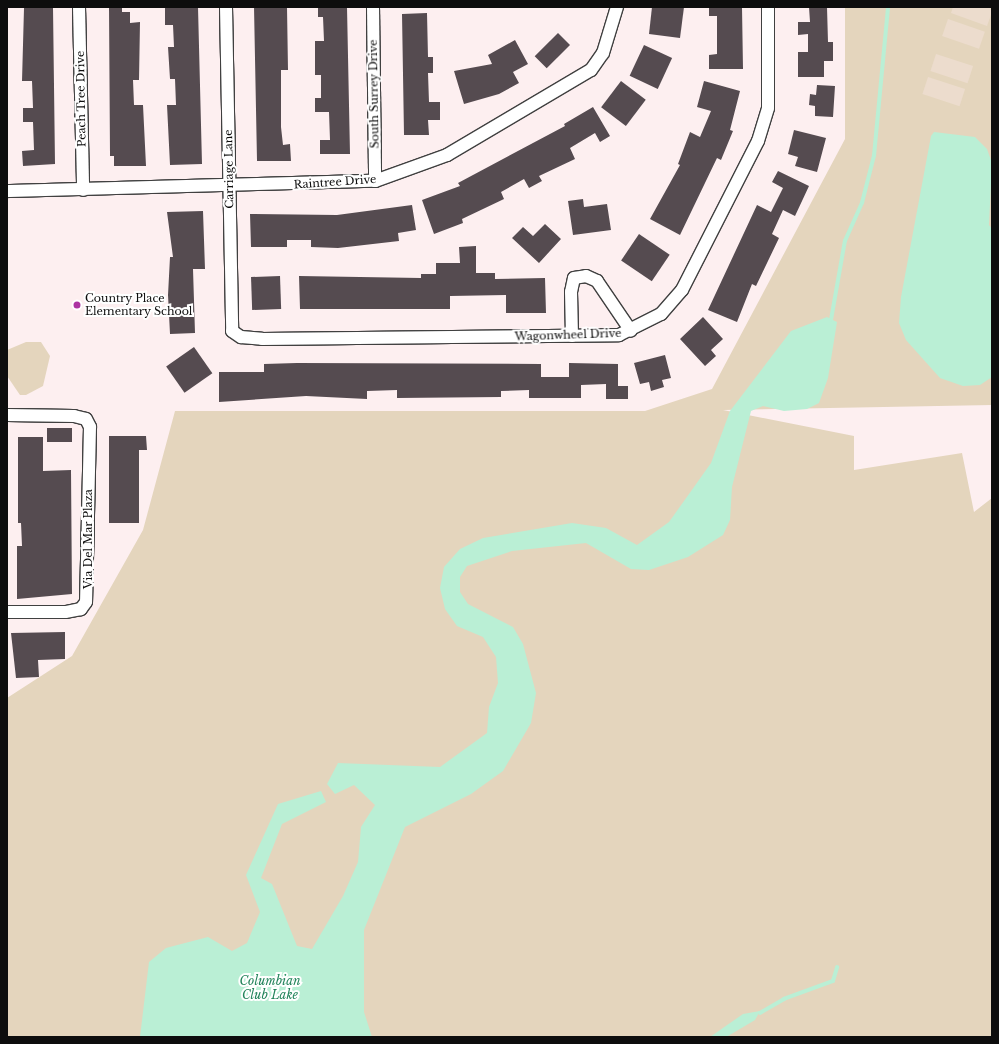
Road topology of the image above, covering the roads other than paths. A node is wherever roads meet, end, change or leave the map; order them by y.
1 (79, 7) edge
2 (226, 7) edge
3 (373, 7) edge
4 (617, 7) edge
5 (768, 7) edge
6 (375, 181) junction
7 (229, 187) junction
8 (82, 190) junction
9 (7, 191) edge
10 (232, 331) joint
11 (631, 331) junction
12 (572, 336) junction
13 (7, 415) edge
14 (7, 612) edge

1 - 8 street, Peach Tree Drive
2 - 7 street, Carriage Lane
3 - 6 street, South Surrey Drive
4 - 6 street, Raintree Drive
5 - 11 street, Wagonwheel Drive
6 - 7 street, Raintree Drive
7 - 8 street, Raintree Drive
7 - 10 street, Carriage Lane
8 - 9 street, Raintree Drive
10 - 12 street, Wagonwheel Drive
11 - 12 street, Wagonwheel Drive
11 - 12 street
13 - 14 street, Via Del Mar Plaza

